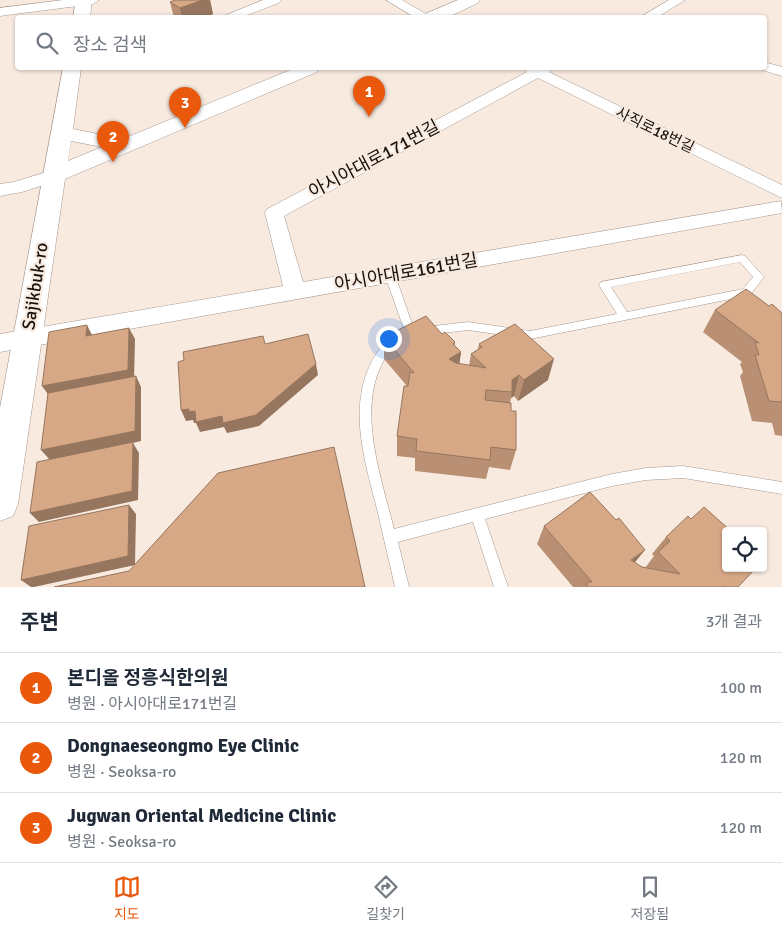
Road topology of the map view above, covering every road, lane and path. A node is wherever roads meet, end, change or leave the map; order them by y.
1 (275, 0) edge
2 (392, 0) edge
3 (472, 0) edge
4 (679, 0) edge
5 (85, 5) edge
6 (0, 12) edge
7 (233, 15) edge
8 (421, 15) edge
9 (438, 15) edge
10 (651, 15) edge
11 (767, 67) edge
12 (75, 70) edge
13 (305, 70) edge
14 (536, 70) edge
15 (540, 70) edge
16 (782, 72) edge
17 (60, 133) junction
18 (123, 145) junction
19 (53, 176) junction
20 (0, 190) edge
21 (782, 203) edge
22 (390, 275) junction
23 (295, 292) junction
24 (624, 316) junction
25 (411, 335) junction
26 (13, 340) edge
27 (782, 488) edge
28 (0, 504) edge
29 (477, 516) junction
30 (390, 537) junction
31 (402, 587) edge
32 (501, 587) edge

1 - 7 street
2 - 8 street
3 - 9 main road
4 - 10 street
5 - 6 street
11 - 16 street
12 - 17 main road, Sajikbuk-ro
13 - 18 main road
14 - 23 street, 아시아대로171번길
15 - 21 street, 사직로18번길
17 - 18 main road
17 - 19 main road, Sajikbuk-ro
18 - 19 main road
19 - 20 street
19 - 26 main road, Sajikbuk-ro
21 - 22 street, 아시아대로161번길
22 - 23 street, 아시아대로161번길
22 - 25 lane
23 - 26 street, 아시아대로161번길
24 - 24 lane
24 - 25 lane
25 - 30 lane
26 - 28 main road, Sajikbuk-ro
27 - 29 lane
29 - 30 lane
29 - 32 lane
30 - 31 lane

